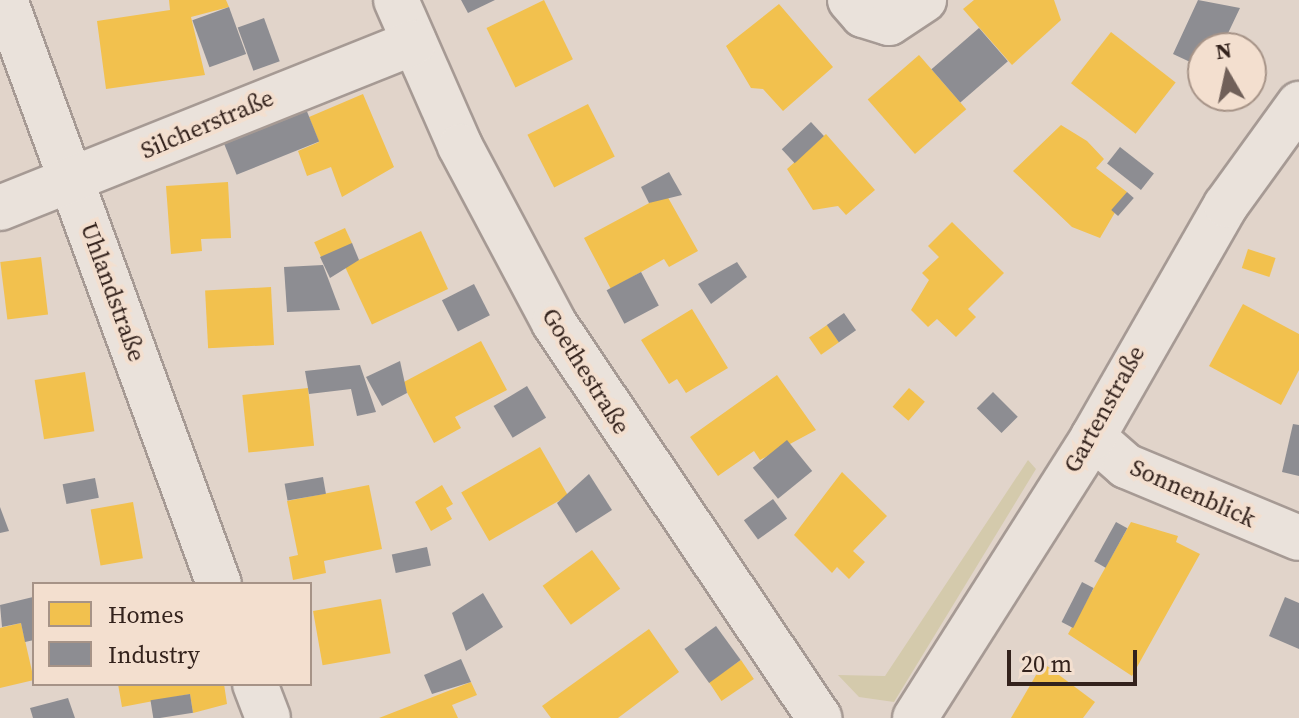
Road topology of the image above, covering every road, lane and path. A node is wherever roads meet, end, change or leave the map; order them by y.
1 (5, 0) edge
2 (396, 0) edge
3 (850, 0) edge
4 (924, 0) edge
5 (414, 42) junction
6 (1299, 104) edge
7 (73, 180) junction
8 (0, 208) edge
9 (1093, 437) junction
10 (1299, 538) edge
11 (218, 582) edge
12 (256, 686) edge
13 (268, 718) edge
14 (819, 718) edge
15 (915, 718) edge

1 - 7 street, Uhlandstraße
2 - 5 street, Goethestraße
3 - 4 street
5 - 7 street, Silcherstraße
5 - 14 street, Goethestraße
6 - 9 street, Gartenstraße
7 - 8 street, Silcherstraße
7 - 11 street, Uhlandstraße
9 - 10 street, Sonnenblick
9 - 15 street, Gartenstraße
12 - 13 street

